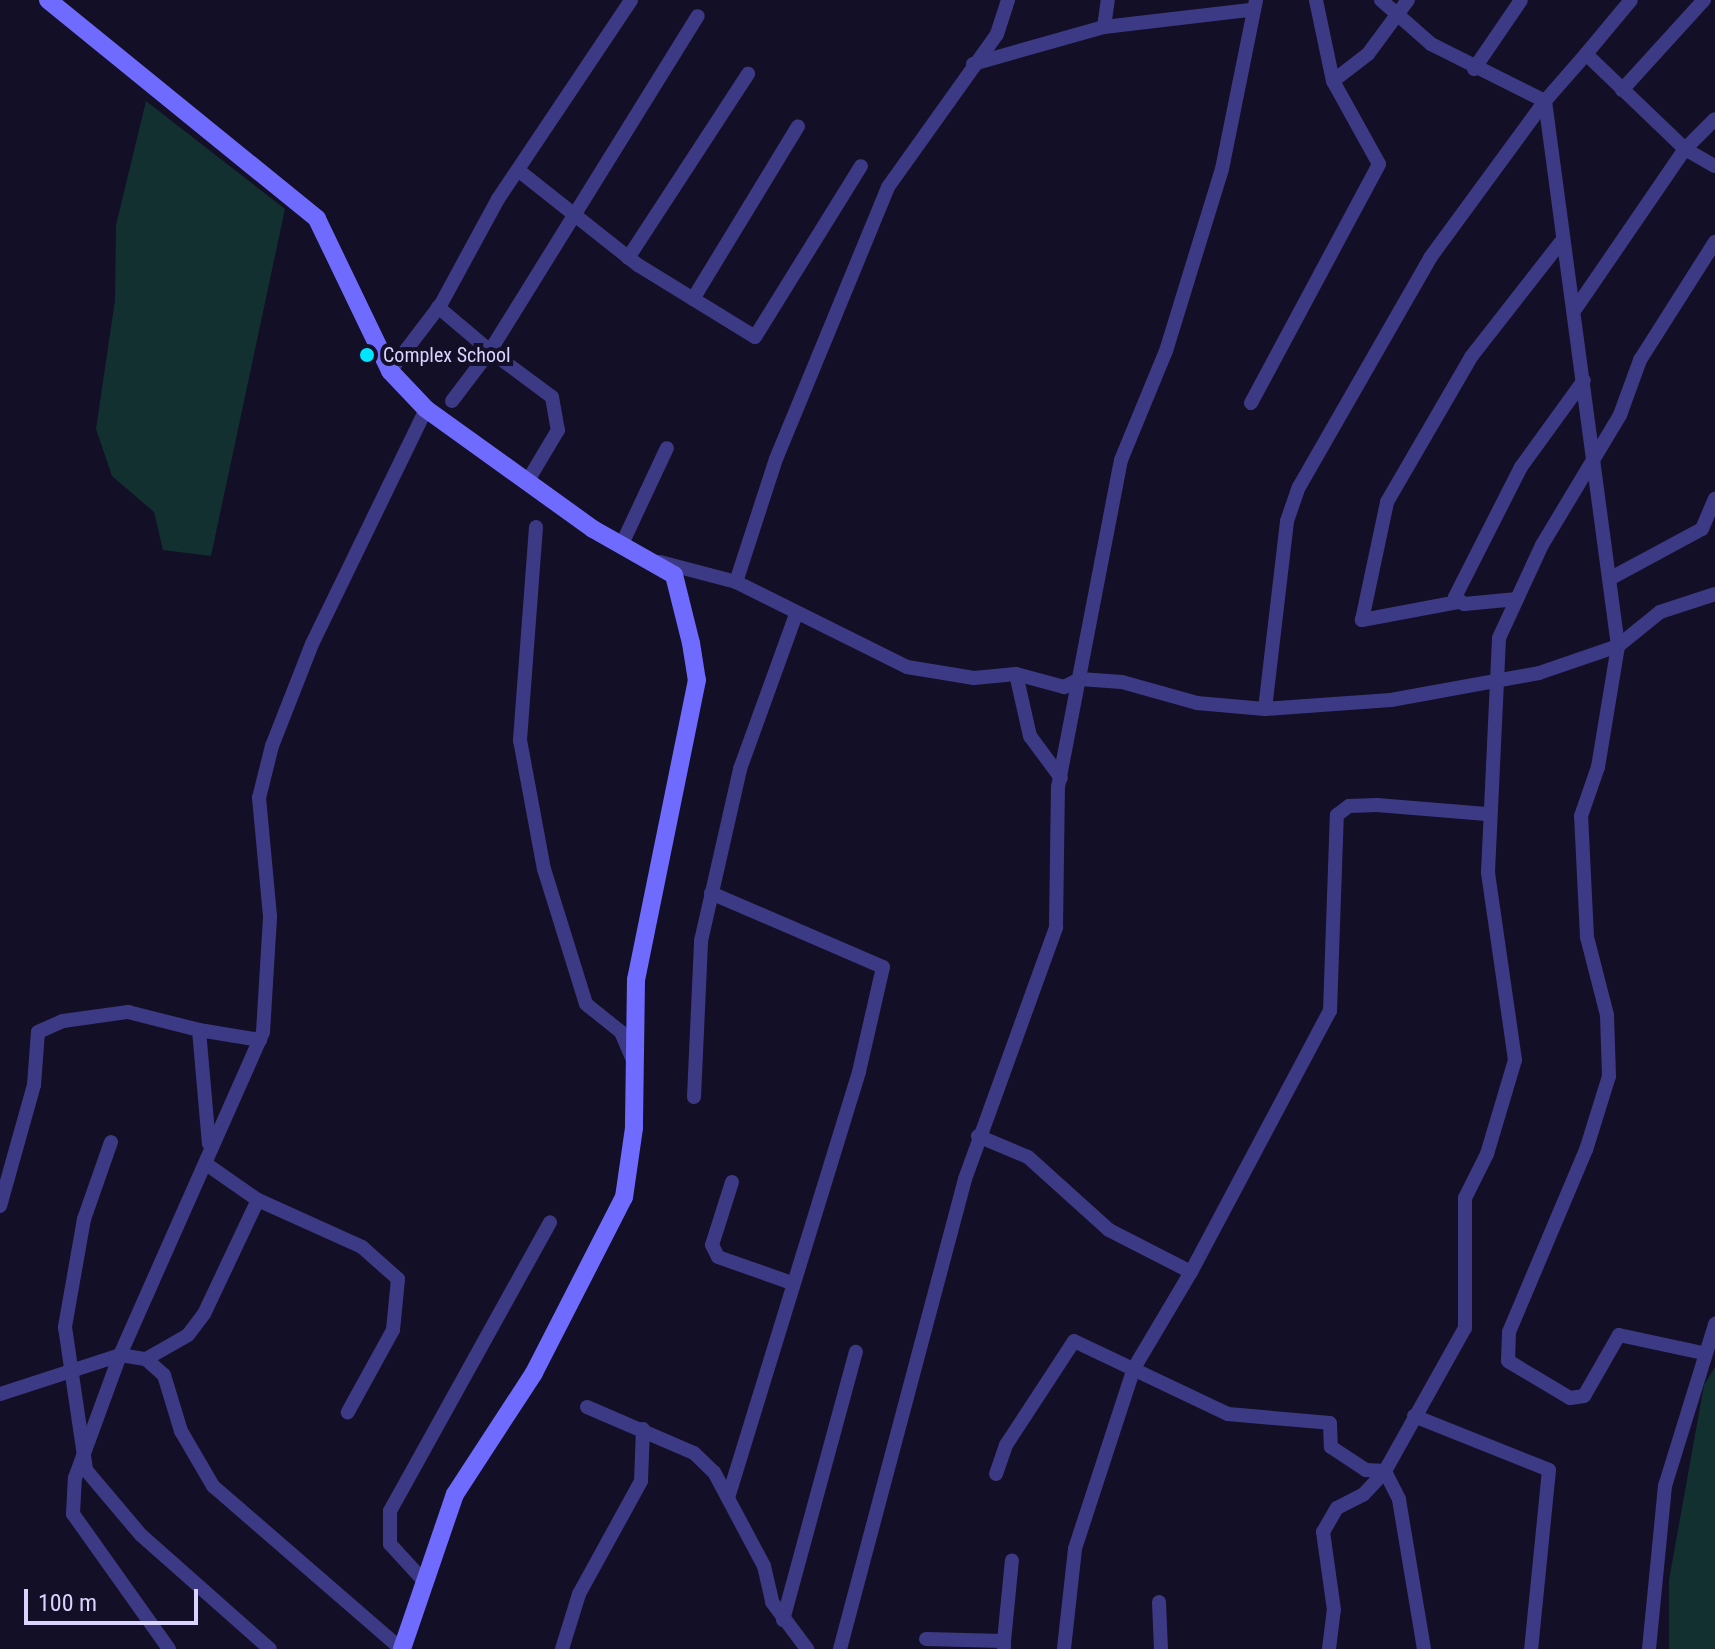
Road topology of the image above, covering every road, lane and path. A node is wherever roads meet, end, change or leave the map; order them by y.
1 (48, 0) edge
2 (631, 0) edge
3 (1008, 0) edge
4 (1108, 0) edge
5 (1316, 0) edge
6 (1381, 0) edge
7 (1408, 0) edge
8 (1521, 0) edge
9 (1631, 0) edge
10 (1704, 0) edge
11 (1252, 5) edge
12 (1395, 15) junction
13 (698, 16) dead end
14 (1104, 27) junction
15 (1586, 54) junction
16 (973, 64) junction
17 (1474, 69) junction
18 (748, 74) dead end
19 (1333, 81) junction
20 (1622, 90) junction
21 (1545, 101) junction
22 (1715, 119) edge
23 (798, 126) dead end
24 (1685, 149) junction
25 (861, 166) dead end
26 (1715, 166) edge
27 (518, 170) junction
28 (574, 217) junction
29 (1715, 242) edge
30 (1560, 243) junction
31 (628, 258) junction
32 (693, 299) junction
33 (438, 307) junction
34 (1576, 308) junction
35 (490, 351) junction
36 (390, 371) junction
37 (1584, 380) junction
38 (452, 401) dead end
39 (1251, 403) dead end
40 (426, 409) junction
41 (667, 448) dead end
42 (1593, 457) junction
43 (527, 482) junction
44 (1715, 499) edge
45 (536, 527) dead end
46 (621, 546) junction
47 (660, 562) junction
48 (1611, 578) junction
49 (736, 582) junction
50 (1715, 594) edge
51 (1517, 599) junction
52 (1458, 602) junction
53 (796, 614) junction
54 (1618, 646) junction
55 (1016, 674) junction
56 (1492, 677) junction
57 (1080, 679) junction
58 (1265, 709) junction
59 (1061, 778) junction
60 (1487, 814) junction
61 (711, 893) junction
62 (199, 1030) junction
63 (260, 1040) junction
64 (635, 1066) junction
65 (694, 1097) dead end
66 (978, 1136) junction
67 (111, 1142) dead end
68 (210, 1146) junction
69 (209, 1166) junction
70 (732, 1182) dead end
71 (258, 1200) junction
72 (0, 1206) edge
73 (550, 1222) dead end
74 (1191, 1272) junction
75 (789, 1282) junction
76 (1715, 1324) edge
77 (856, 1352) dead end
78 (1703, 1353) junction
79 (120, 1355) junction
80 (146, 1359) junction
81 (1134, 1368) junction
82 (68, 1373) junction
83 (0, 1394) edge
84 (587, 1407) dead end
85 (348, 1412) dead end
86 (1414, 1416) junction
87 (643, 1429) junction
88 (81, 1450) junction
89 (1385, 1471) junction
90 (996, 1474) dead end
91 (729, 1495) junction
92 (1012, 1560) dead end
93 (423, 1580) junction
94 (1159, 1602) dead end
95 (783, 1620) junction
96 (926, 1639) dead end
97 (1004, 1645) edge
98 (169, 1649) edge
99 (270, 1649) edge
100 (401, 1649) edge
101 (562, 1649) edge
102 (807, 1649) edge
103 (840, 1649) edge
104 (1064, 1649) edge
105 (1161, 1649) edge
106 (1329, 1649) edge
107 (1424, 1649) edge
108 (1531, 1649) edge
109 (1649, 1649) edge

1 - 36 main road
2 - 27 street
3 - 16 street
4 - 14 street
5 - 19 street
6 - 12 street
7 - 12 street
8 - 17 street
9 - 15 street
10 - 20 street
11 - 14 street
11 - 57 street
12 - 17 street
12 - 19 street
13 - 28 street
14 - 16 street
15 - 20 street
15 - 21 street
16 - 49 street
17 - 21 street
18 - 31 street
19 - 39 street
20 - 24 street
21 - 30 street
21 - 58 street
22 - 24 street
23 - 32 street
24 - 26 street
24 - 34 street
25 - 32 street
27 - 28 street
27 - 33 street
28 - 31 street
28 - 35 street
29 - 42 street
30 - 34 street
30 - 52 street
31 - 32 street
33 - 35 street
33 - 36 street
34 - 37 street
35 - 38 street
35 - 43 street
36 - 40 main road
37 - 42 street
37 - 52 street
40 - 43 main road
40 - 63 street
41 - 46 street
42 - 48 street
42 - 51 street
43 - 46 main road
44 - 48 street
45 - 64 street
46 - 47 main road
47 - 49 street
47 - 64 main road
48 - 54 street
49 - 53 street
50 - 54 street
51 - 52 street
51 - 56 street
53 - 55 street
53 - 61 street
54 - 56 street
54 - 78 street
55 - 57 street
55 - 59 street
56 - 58 street
56 - 60 street
57 - 58 street
57 - 59 street
59 - 66 street
60 - 74 street
60 - 86 street
61 - 65 street
61 - 75 street
62 - 63 street
62 - 68 street
62 - 72 street
63 - 68 street
64 - 93 main road
66 - 74 street
66 - 103 street
67 - 82 street
68 - 69 street
69 - 71 street
69 - 79 street
70 - 75 street
71 - 80 street
71 - 85 street
73 - 93 street
74 - 81 street
75 - 91 street
76 - 78 street
77 - 95 street
78 - 109 street
79 - 80 street
79 - 82 street
79 - 88 street
80 - 100 street
81 - 89 street
81 - 90 street
81 - 104 street
82 - 83 street
82 - 88 street
84 - 87 street
86 - 89 street
86 - 108 street
87 - 91 street
87 - 101 street
88 - 98 street
88 - 99 street
89 - 106 street
89 - 107 street
91 - 95 street
92 - 97 street
93 - 100 main road
94 - 105 street
95 - 102 street
96 - 97 street

